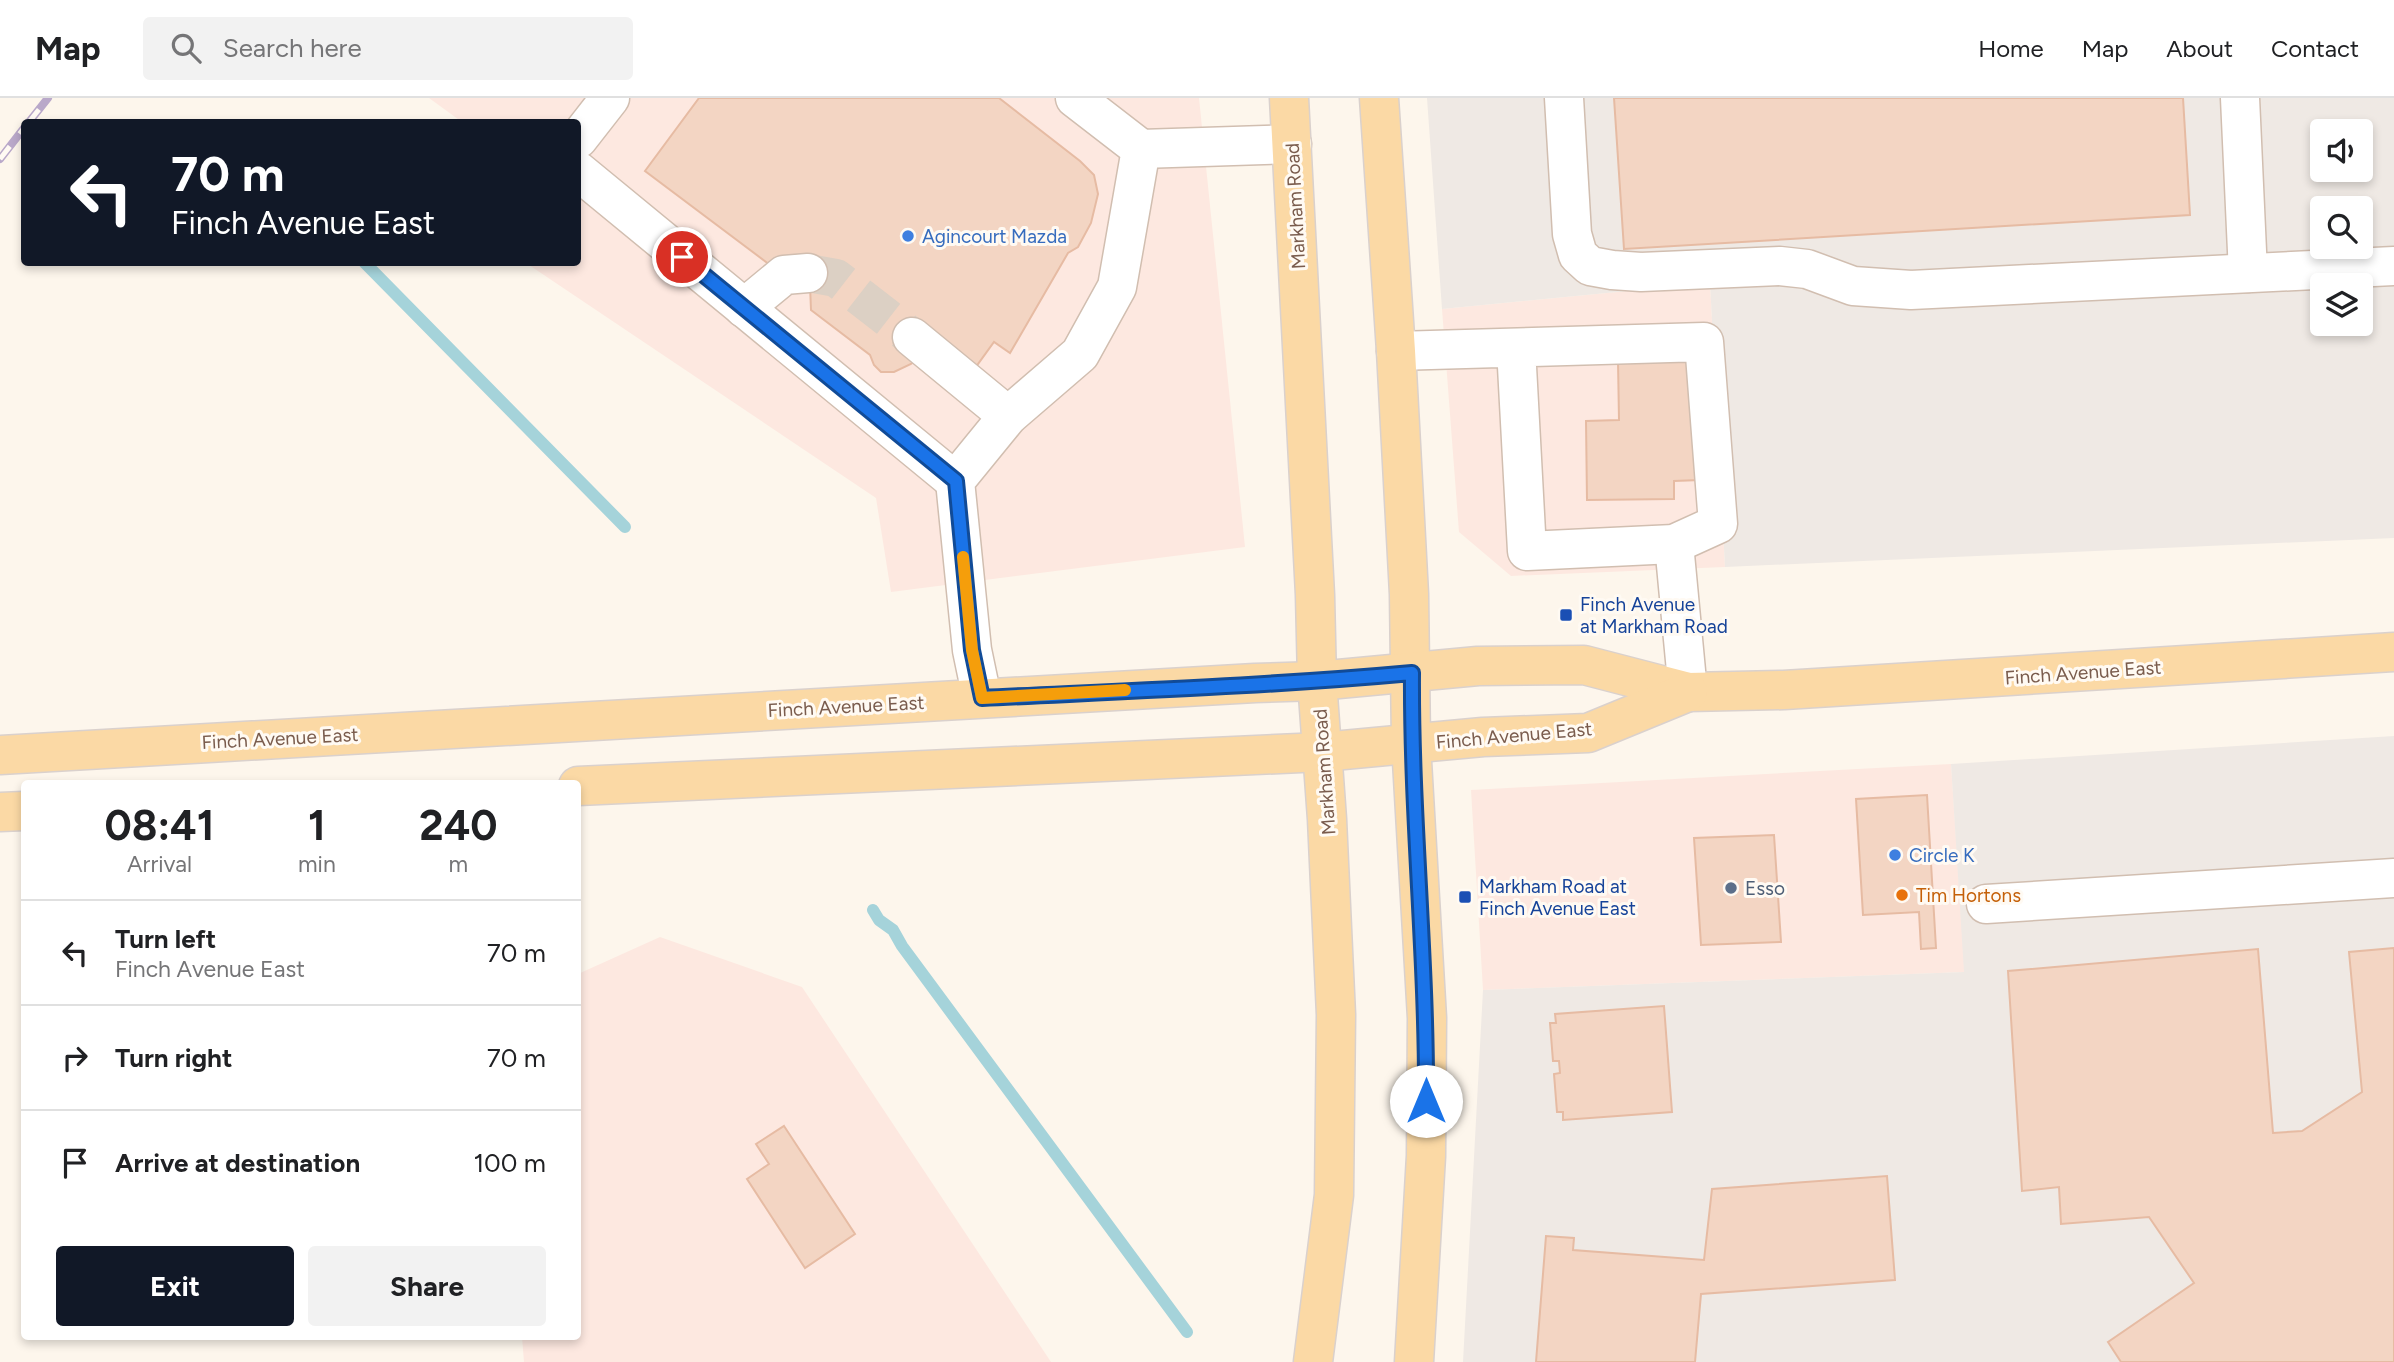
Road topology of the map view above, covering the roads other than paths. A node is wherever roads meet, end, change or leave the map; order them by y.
1 (610, 98) edge
2 (1075, 98) edge
3 (1289, 98) edge
4 (1379, 98) edge
5 (1564, 98) edge
6 (2240, 98) edge
7 (581, 135) edge
8 (1292, 144) junction
9 (1142, 149) junction
10 (581, 173) edge
11 (2394, 266) edge
12 (808, 273) tunnel mouth
13 (2249, 273) junction
14 (744, 308) junction
15 (912, 337) tunnel mouth
16 (1516, 348) junction
17 (1396, 351) junction
18 (1008, 416) junction
19 (956, 481) junction
20 (1674, 544) junction
21 (2394, 652) edge
22 (1412, 673) junction
23 (1317, 681) junction
24 (1688, 692) junction
25 (982, 698) junction
26 (1411, 744) junction
27 (1322, 752) junction
28 (0, 755) edge
29 (581, 786) edge
30 (21, 811) edge
31 (0, 812) edge
32 (2394, 878) edge
33 (1986, 904) dead end
34 (1313, 1362) edge
35 (1414, 1362) edge

1 - 7 lane
2 - 9 lane
3 - 8 main road, Markham Road
4 - 17 main road
5 - 13 lane
6 - 13 lane
8 - 9 lane
8 - 23 main road, Markham Road
9 - 18 lane
10 - 14 lane
11 - 13 lane
12 - 14 lane
14 - 19 lane
15 - 18 lane
16 - 17 lane
16 - 20 lane
16 - 20 lane
17 - 22 main road
18 - 19 lane
19 - 25 lane
20 - 24 lane
21 - 24 main road, Finch Avenue East
22 - 23 main road, Finch Avenue East
22 - 24 main road, Finch Avenue East
22 - 26 main road
23 - 25 main road, Finch Avenue East
23 - 27 main road, Markham Road
24 - 26 main road, Finch Avenue East
25 - 28 main road, Finch Avenue East
26 - 27 main road, Finch Avenue East
26 - 35 main road
27 - 29 main road, Finch Avenue East
27 - 34 main road, Markham Road
30 - 31 main road
32 - 33 lane

